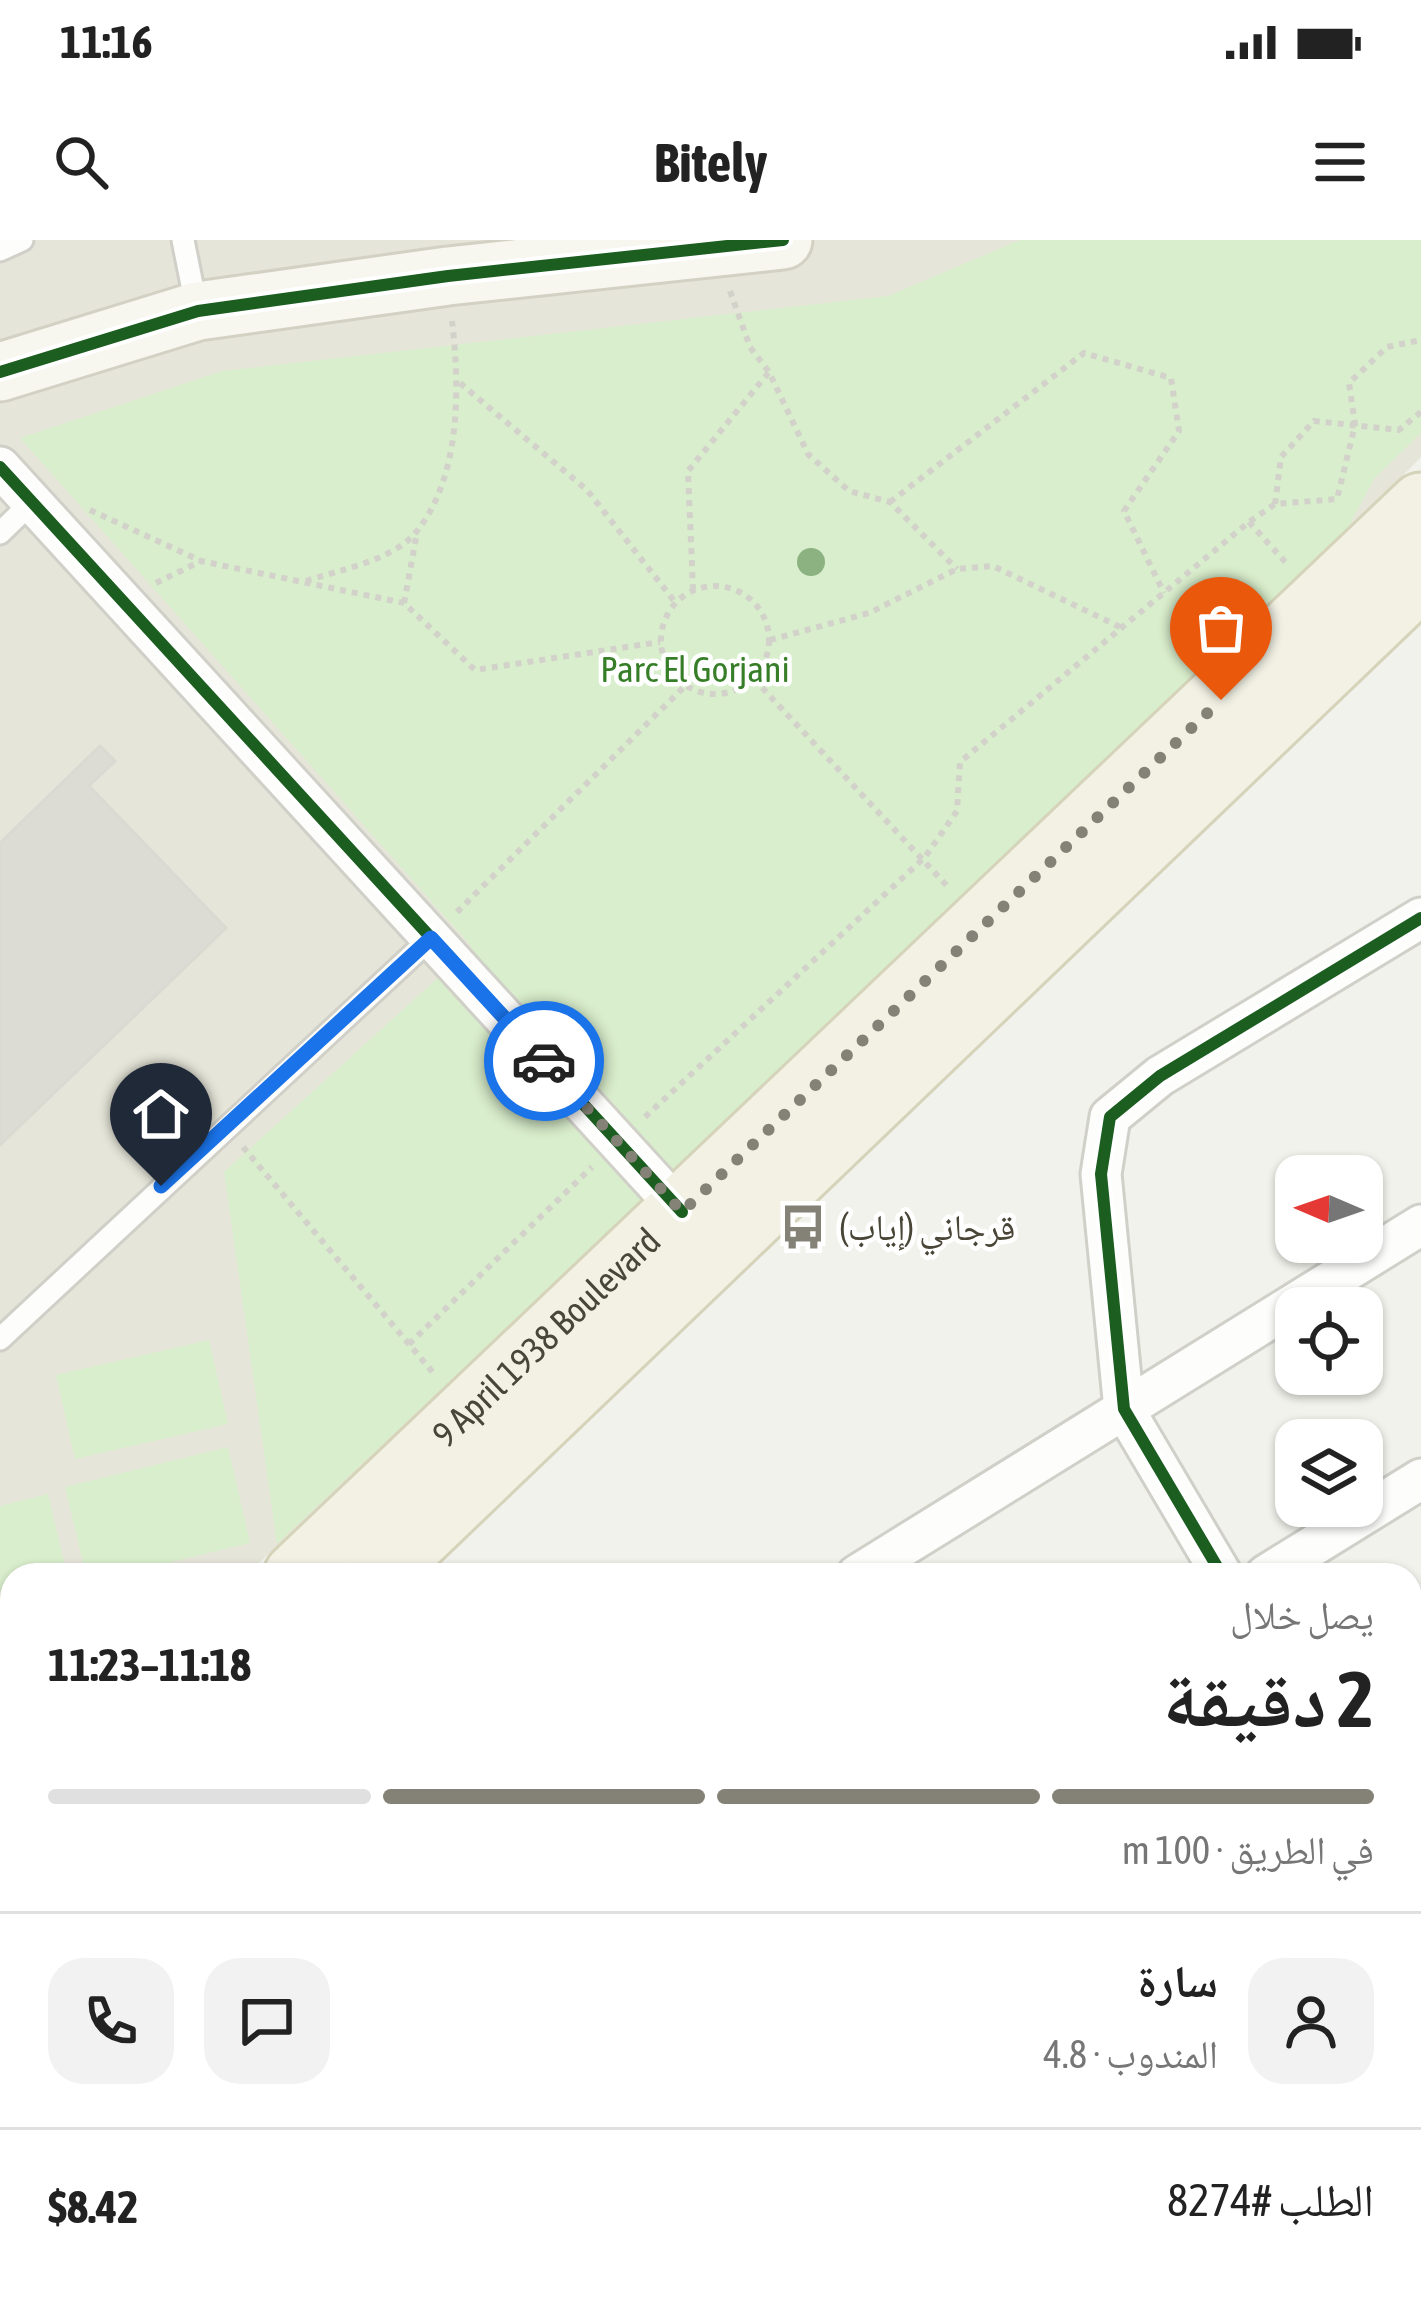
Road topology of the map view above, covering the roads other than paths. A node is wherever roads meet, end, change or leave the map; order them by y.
1 (22, 240) edge
2 (183, 240) edge
3 (783, 240) edge
4 (0, 250) edge
5 (596, 250) edge
6 (198, 311) junction
7 (0, 372) edge
8 (0, 467) edge
9 (32, 502) junction
10 (1421, 505) edge
11 (0, 532) edge
12 (1421, 577) edge
13 (1421, 918) edge
14 (431, 938) junction
15 (682, 1212) junction
16 (1421, 1225) edge
17 (0, 1339) edge
18 (1124, 1409) junction
19 (1421, 1479) edge
20 (309, 1563) edge
21 (392, 1563) edge
22 (876, 1563) edge
23 (1215, 1563) edge
24 (1285, 1563) edge

1 - 4 lane
2 - 6 lane
3 - 5 street
5 - 6 street
6 - 7 street
8 - 9 street
9 - 11 lane
9 - 14 street
10 - 15 main road, 9 April 1938 Boulevard
12 - 21 main road, 9 April 1938 Boulevard
13 - 18 street
14 - 15 street
14 - 17 lane
15 - 20 main road, 9 April 1938 Boulevard
16 - 18 street
18 - 22 street
18 - 23 street
19 - 24 street

